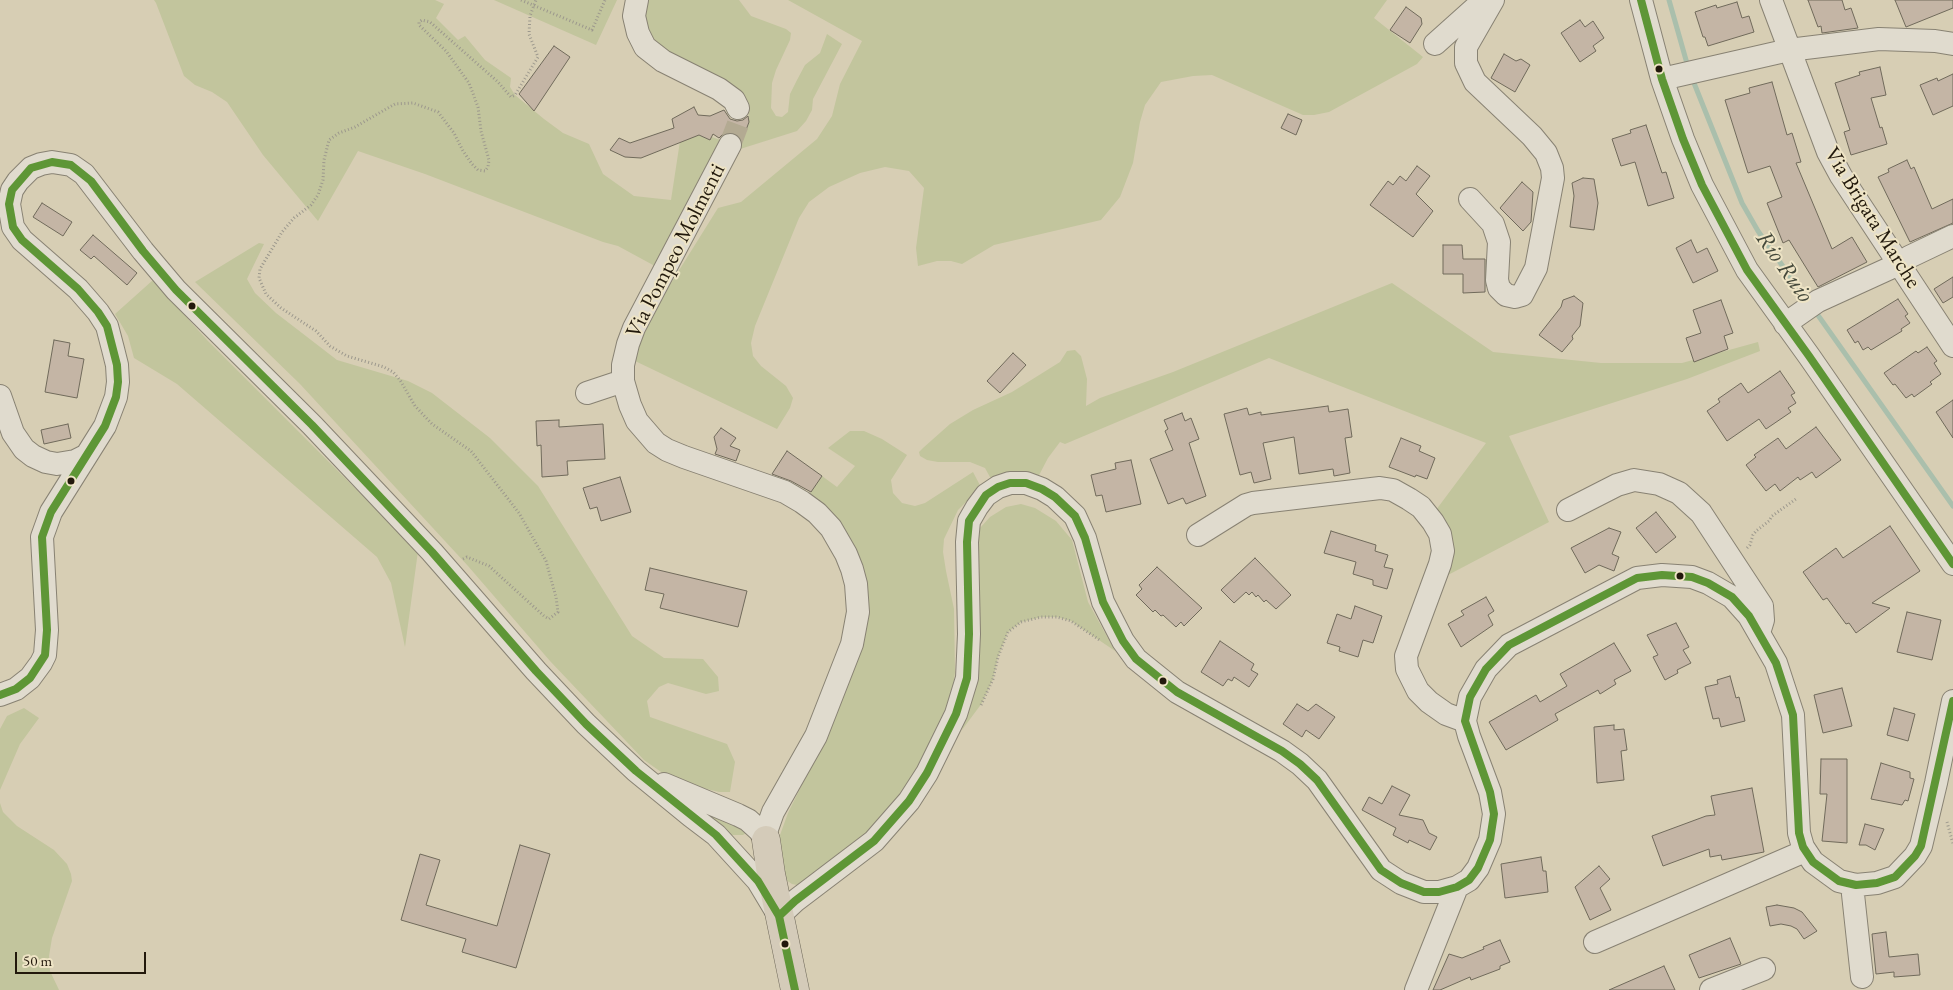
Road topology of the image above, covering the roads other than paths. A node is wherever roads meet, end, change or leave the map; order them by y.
1 (637, 0) edge
2 (1484, 0) edge
3 (1493, 0) edge
4 (1641, 0) edge
5 (1771, 0) edge
6 (1435, 44) dead end
7 (1953, 44) edge
8 (1789, 50) junction
9 (1671, 77) junction
10 (738, 108) dead end
11 (730, 145) tunnel mouth
12 (1470, 199) dead end
13 (1953, 236) edge
14 (1899, 264) junction
15 (1790, 321) junction
16 (1953, 346) edge
17 (623, 381) junction
18 (586, 393) dead end
19 (0, 396) edge
20 (85, 456) junction
21 (1568, 510) dead end
22 (1198, 535) dead end
23 (1953, 564) edge
24 (1759, 633) junction
25 (0, 695) edge
26 (1953, 701) edge
27 (1465, 721) junction
28 (636, 771) junction
29 (783, 792) junction
30 (725, 809) junction
31 (716, 835) junction
32 (766, 840) junction
33 (1805, 851) junction
34 (1852, 884) junction
35 (1457, 887) junction
36 (779, 916) junction
37 (1595, 942) dead end
38 (1764, 969) dead end
39 (1862, 977) dead end
40 (796, 990) edge
41 (1416, 990) edge
42 (1711, 990) edge

1 - 10 street
2 - 6 street
3 - 12 street
4 - 9 street
5 - 8 street, Via Brigata Marche
7 - 8 street
8 - 9 street
8 - 14 street, Via Brigata Marche
9 - 15 street
11 - 17 street, Via Pompeo Molmenti
13 - 14 street
14 - 15 street
14 - 16 street, Via Brigata Marche
15 - 23 street
17 - 18 street
17 - 29 street, Via Pompeo Molmenti
19 - 20 street
20 - 25 street
20 - 28 street
21 - 24 street
22 - 27 street
24 - 27 street
24 - 33 street
26 - 34 street
27 - 35 street
28 - 30 street
28 - 31 street
29 - 30 street
29 - 32 street, Via Pompeo Molmenti
30 - 32 street
31 - 32 street
31 - 36 street
32 - 36 main road
33 - 34 street
33 - 37 street
34 - 39 street
35 - 36 street
35 - 41 street
36 - 40 main road
38 - 42 street

